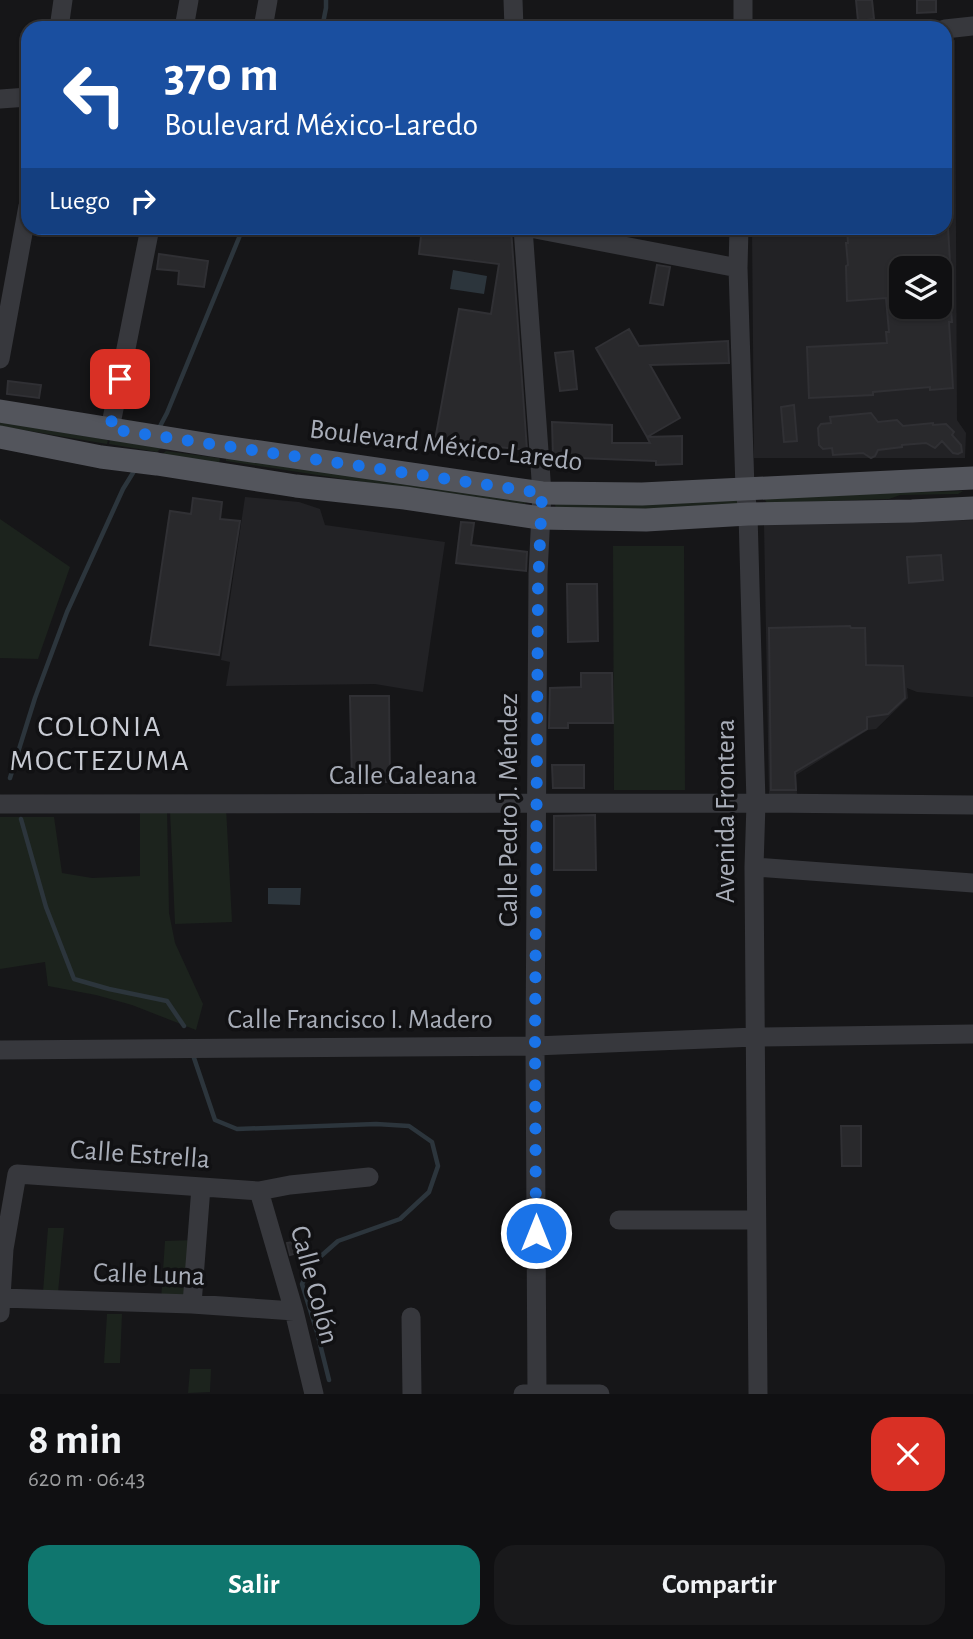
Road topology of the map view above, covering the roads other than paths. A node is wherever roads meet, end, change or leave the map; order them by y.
1 (63, 0) edge
2 (189, 0) edge
3 (268, 0) edge
4 (513, 0) edge
5 (743, 0) edge
6 (60, 21) edge
7 (185, 21) edge
8 (264, 21) edge
9 (514, 21) edge
10 (743, 21) edge
11 (973, 26) edge
12 (952, 28) edge
13 (21, 98) edge
14 (0, 99) edge
15 (23, 235) edge
16 (149, 235) edge
17 (524, 235) edge
18 (566, 235) edge
19 (739, 235) edge
20 (738, 268) junction
21 (0, 359) edge
22 (0, 411) edge
23 (115, 430) junction
24 (0, 437) edge
25 (0, 444) edge
26 (39, 444) junction
27 (973, 478) edge
28 (745, 489) junction
29 (542, 493) junction
30 (973, 508) edge
31 (748, 514) junction
32 (540, 518) junction
33 (756, 803) junction
34 (0, 804) edge
35 (538, 804) junction
36 (973, 805) edge
37 (754, 867) junction
38 (973, 883) edge
39 (973, 1034) edge
40 (755, 1037) junction
41 (535, 1046) junction
42 (0, 1049) edge
43 (369, 1177) dead end
44 (201, 1187) junction
45 (259, 1191) junction
46 (619, 1220) dead end
47 (756, 1220) junction
48 (192, 1304) junction
49 (1, 1305) edge
50 (294, 1311) junction
51 (411, 1317) dead end
52 (314, 1394) edge
53 (412, 1394) edge
54 (523, 1394) edge
55 (537, 1394) edge
56 (600, 1394) edge
57 (758, 1394) edge

1 - 6 street
2 - 7 street
3 - 8 street
4 - 9 street
5 - 10 street
11 - 12 street
13 - 14 street
15 - 21 street
16 - 23 street
17 - 29 street, Calle Pedro J. Méndez
18 - 20 street
19 - 20 street, Avenida Frontera
20 - 28 street, Avenida Frontera
22 - 23 main road, Boulevard México-Laredo
23 - 29 main road, Boulevard México-Laredo
24 - 26 main road, Boulevard México-Laredo
25 - 26 main road
26 - 32 main road, Boulevard México-Laredo
27 - 28 main road, Boulevard México-Laredo
28 - 29 main road, Boulevard México-Laredo
28 - 31 street, Avenida Frontera
29 - 32 street, Calle Pedro J. Méndez
30 - 31 main road, Boulevard México-Laredo
31 - 32 main road, Boulevard México-Laredo
31 - 33 street, Avenida Frontera
32 - 35 street, Calle Pedro J. Méndez
33 - 35 street, Calle Galeana
33 - 36 street, Calle Galeana
33 - 37 street, Avenida Frontera
34 - 35 street, Calle Galeana
35 - 41 street, Calle Pedro J. Méndez
37 - 38 street
37 - 40 street, Avenida Frontera
39 - 40 street, Calle Francisco I. Madero
40 - 41 street, Calle Francisco I. Madero
40 - 47 street, Avenida Frontera
41 - 42 street, Calle Francisco I. Madero
41 - 55 street, Calle Pedro J. Méndez
43 - 45 street, Calle Estrella
44 - 45 street, Calle Estrella
44 - 48 street
44 - 49 street, Calle Estrella
45 - 50 street, Calle Colón
46 - 47 street
47 - 57 street, Avenida Frontera
48 - 49 street, Calle Luna
48 - 50 street, Calle Luna
50 - 52 street, Calle Colón
51 - 53 street
54 - 55 street
55 - 56 street

